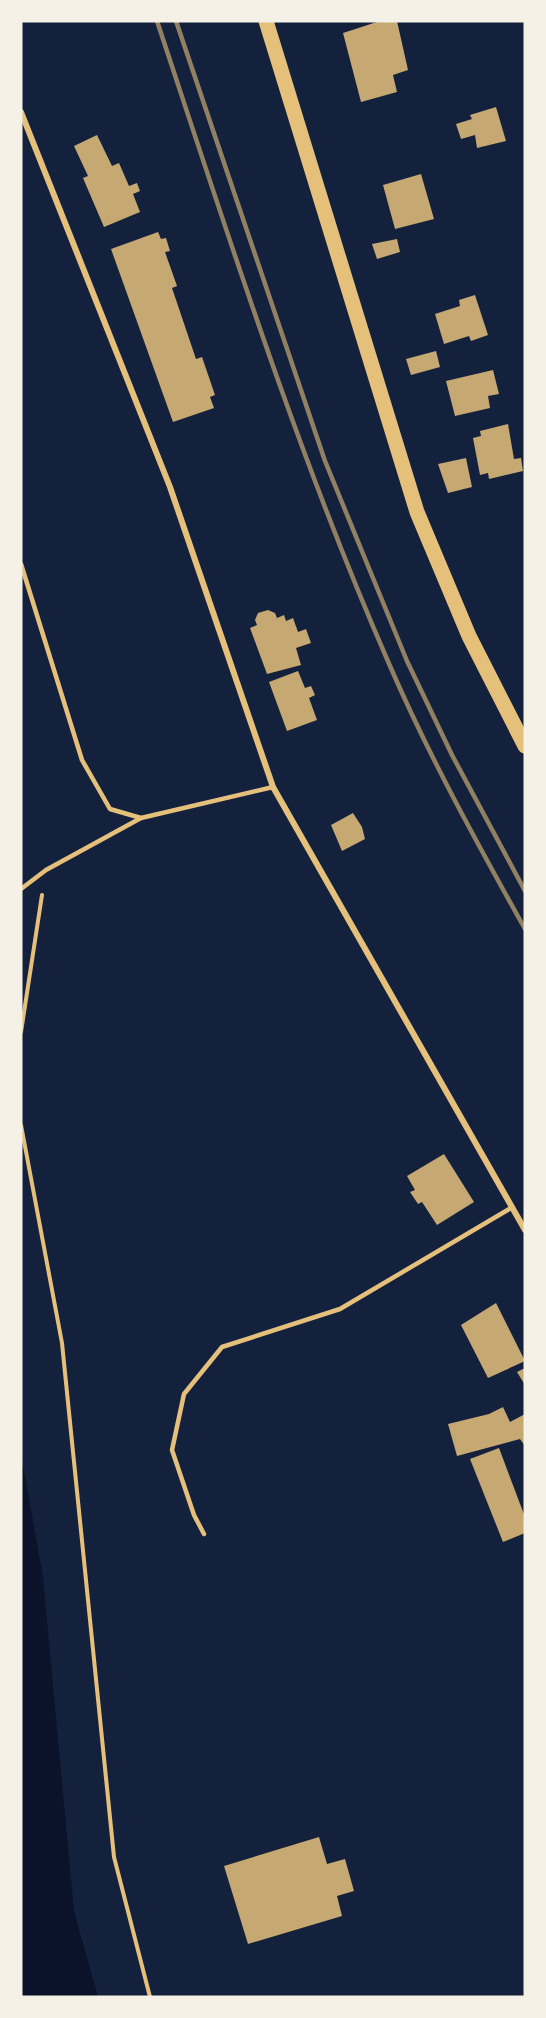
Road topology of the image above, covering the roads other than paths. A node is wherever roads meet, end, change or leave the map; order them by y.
1 (266, 21) edge
2 (21, 112) edge
3 (21, 564) edge
4 (525, 746) edge
5 (273, 787) junction
6 (141, 818) junction
7 (21, 889) edge
8 (512, 1208) junction
9 (525, 1230) edge
10 (204, 1534) dead end

1 - 4 main road
2 - 5 street
3 - 6 lane
5 - 6 lane
5 - 8 street
6 - 7 lane
8 - 9 street
8 - 10 lane

